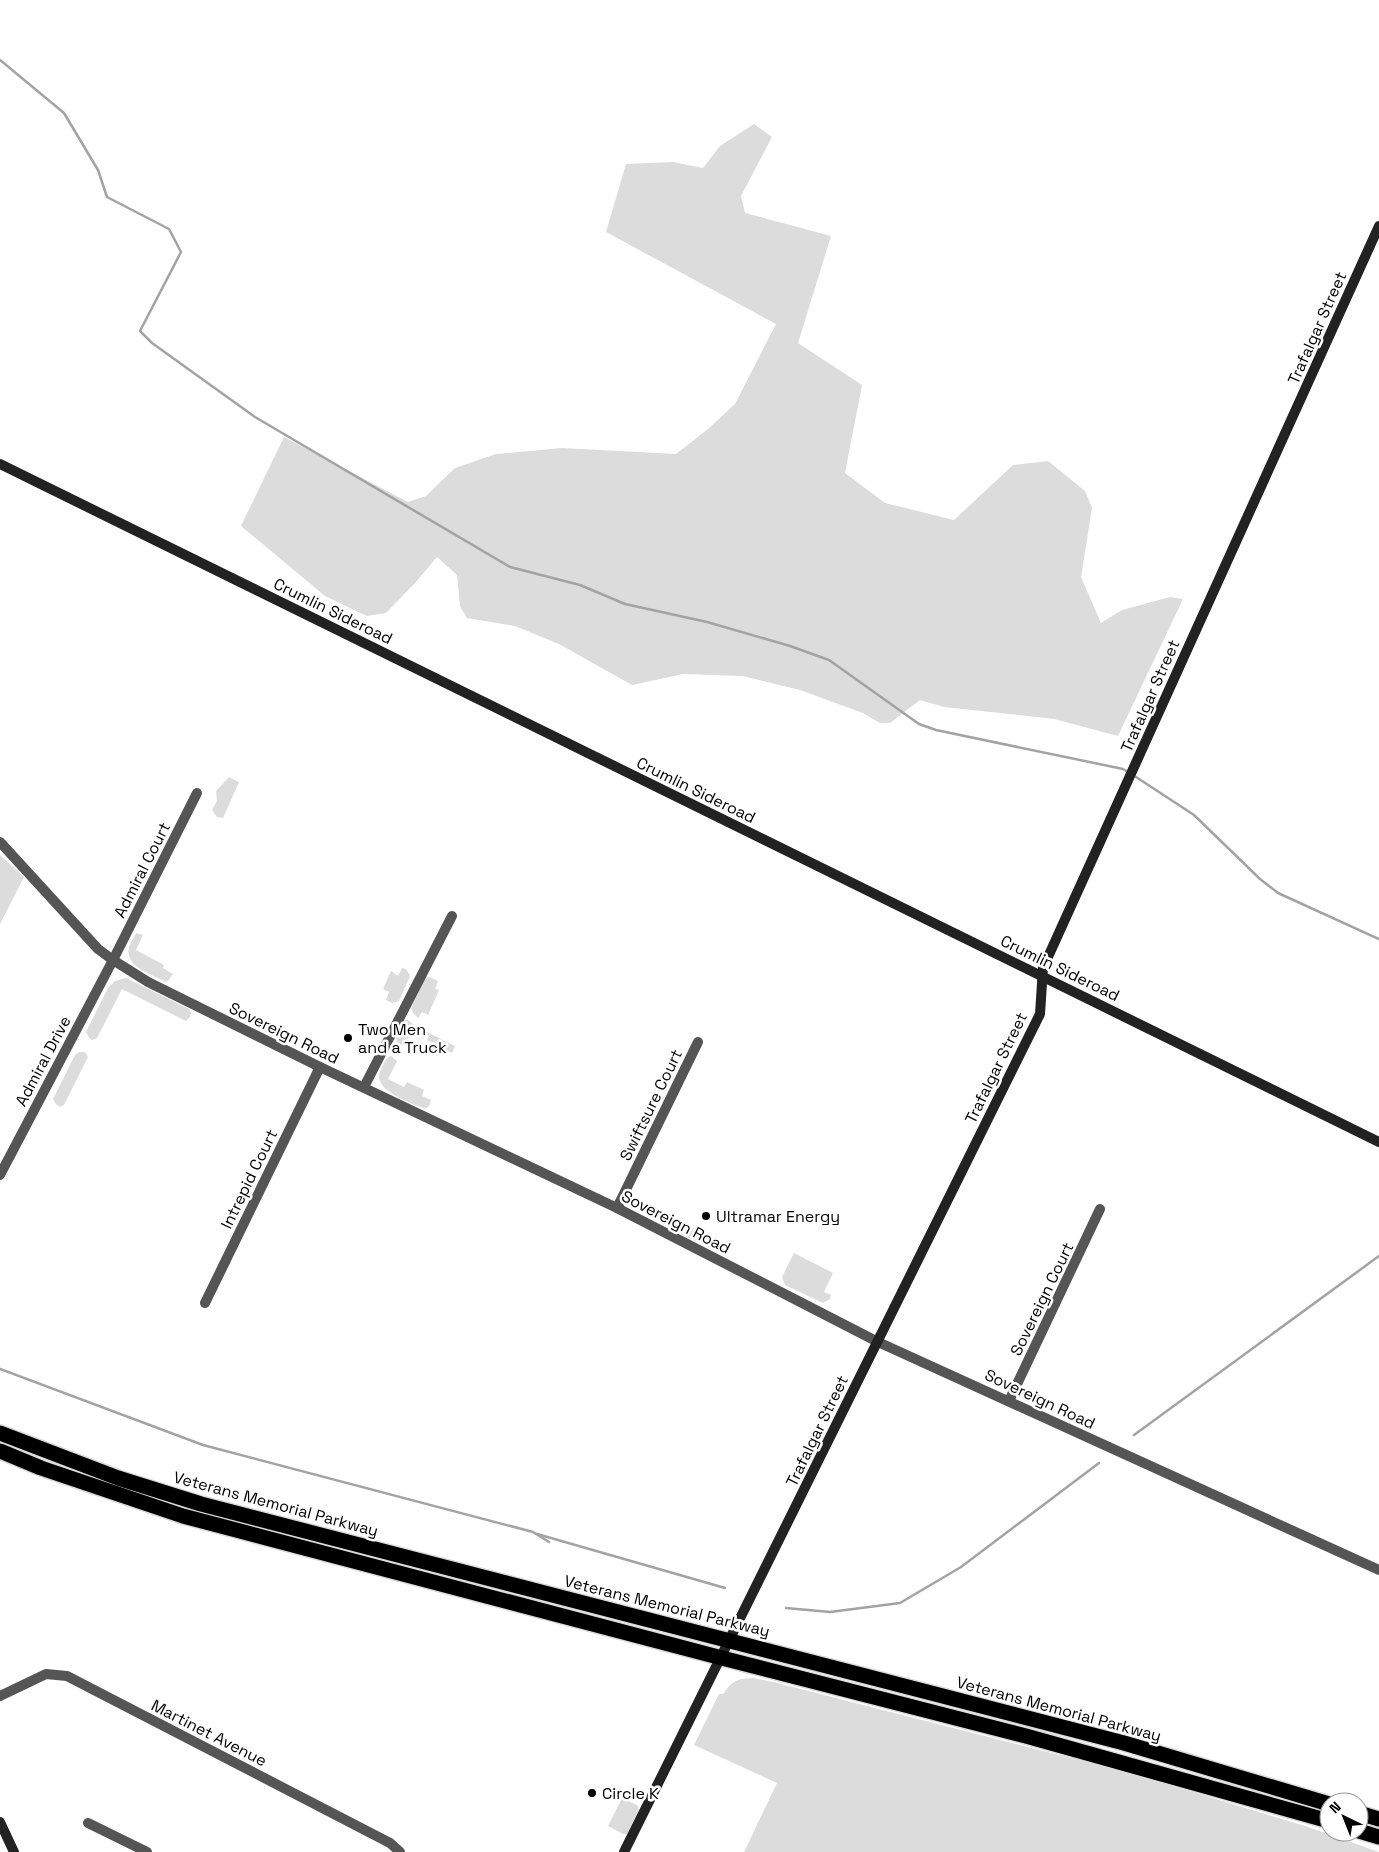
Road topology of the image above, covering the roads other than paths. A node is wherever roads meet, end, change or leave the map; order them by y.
1 (1379, 226) edge
2 (0, 464) edge
3 (197, 794) dead end
4 (0, 842) edge
5 (452, 916) dead end
6 (113, 960) junction
7 (1042, 976) junction
8 (698, 1042) dead end
9 (320, 1068) junction
10 (364, 1087) junction
11 (1379, 1142) edge
12 (0, 1175) edge
13 (617, 1208) junction
14 (1100, 1209) dead end
15 (205, 1303) dead end
16 (878, 1342) junction
17 (1009, 1401) junction
18 (0, 1433) edge
19 (0, 1451) edge
20 (1377, 1566) edge
21 (730, 1640) junction
22 (722, 1658) junction
23 (0, 1696) edge
24 (1319, 1801) edge
25 (1319, 1818) edge
26 (0, 1822) edge
27 (88, 1823) dead end
28 (14, 1852) edge
29 (147, 1852) edge
30 (400, 1852) edge
31 (624, 1852) edge

1 - 7 main road, Trafalgar Street
2 - 7 main road, Crumlin Sideroad
3 - 6 street, Admiral Court
4 - 6 street, Sovereign Road
5 - 10 street
6 - 9 street, Sovereign Road
6 - 12 street, Admiral Drive
7 - 11 main road, Crumlin Sideroad
7 - 16 main road, Trafalgar Street
8 - 13 street, Swiftsure Court
9 - 10 street, Sovereign Road
9 - 15 street, Intrepid Court
10 - 13 street, Sovereign Road
13 - 16 street, Sovereign Road
14 - 17 street, Sovereign Court
16 - 17 street, Sovereign Road
16 - 21 main road, Trafalgar Street
17 - 20 street, Sovereign Road
18 - 21 highway, Veterans Memorial Parkway
19 - 22 highway
21 - 22 main road, Trafalgar Street
21 - 24 highway, Veterans Memorial Parkway
22 - 25 highway
22 - 31 main road, Trafalgar Street
23 - 30 street, Martinet Avenue
26 - 28 main road
27 - 29 street

